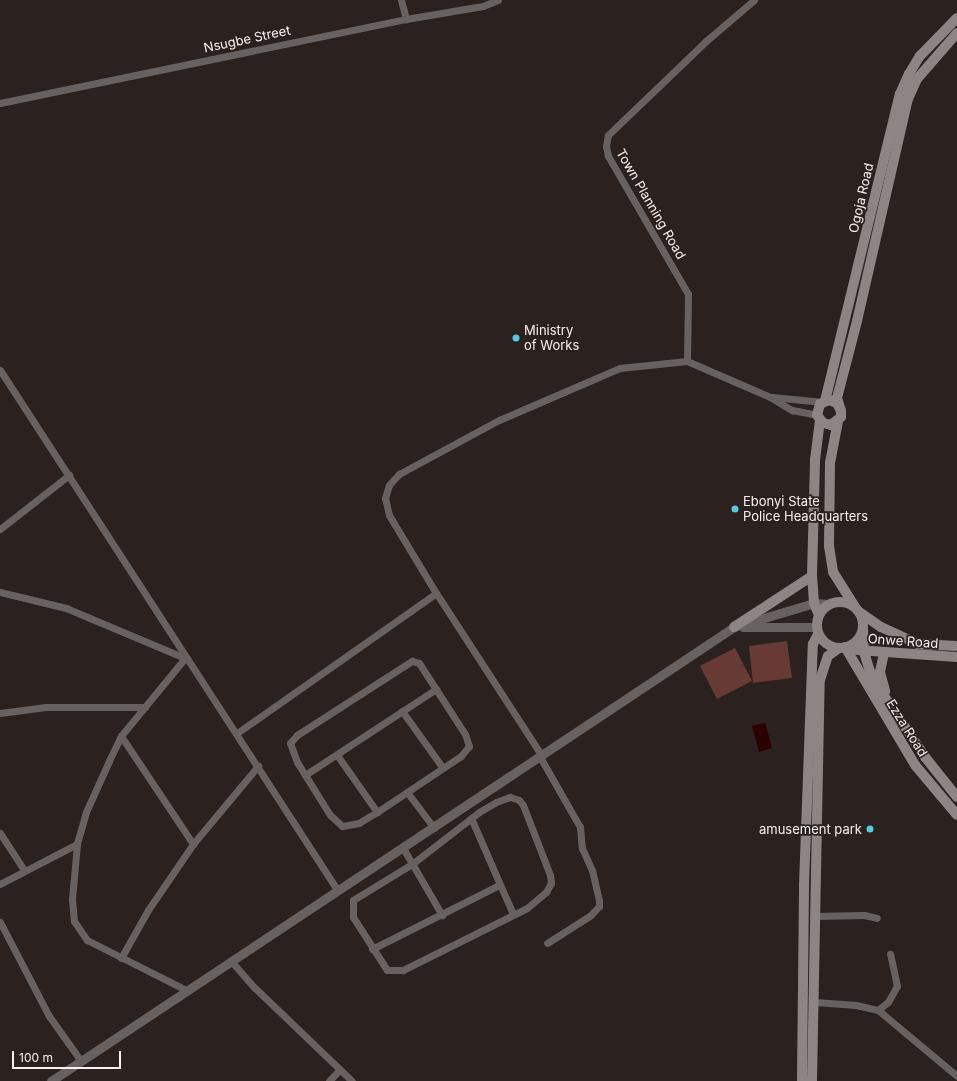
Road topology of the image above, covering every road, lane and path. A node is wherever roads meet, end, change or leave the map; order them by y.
1 (401, 0) edge
2 (498, 0) edge
3 (754, 0) edge
4 (406, 18) junction
5 (957, 18) edge
6 (957, 32) edge
7 (0, 103) edge
8 (687, 361) junction
9 (0, 370) edge
10 (770, 397) junction
11 (824, 402) junction
12 (842, 411) junction
13 (818, 417) junction
14 (838, 421) junction
15 (69, 475) junction
16 (0, 529) edge
17 (812, 576) junction
18 (0, 592) edge
19 (436, 593) junction
20 (814, 603) junction
21 (829, 604) junction
22 (857, 609) junction
23 (819, 614) junction
24 (734, 626) junction
25 (863, 628) junction
26 (817, 631) junction
27 (957, 646) edge
28 (844, 647) junction
29 (864, 652) junction
30 (884, 653) junction
31 (957, 657) edge
32 (185, 658) junction
33 (436, 689) junction
34 (885, 695) junction
35 (145, 707) junction
36 (402, 711) junction
37 (0, 712) edge
38 (237, 733) junction
39 (121, 736) junction
40 (337, 754) junction
41 (541, 757) junction
42 (258, 766) junction
43 (443, 768) junction
44 (305, 775) junction
45 (407, 792) junction
46 (957, 797) edge
47 (377, 812) junction
48 (957, 815) edge
49 (471, 818) junction
50 (434, 828) junction
51 (0, 833) edge
52 (77, 844) junction
53 (193, 844) junction
54 (403, 848) junction
55 (412, 864) junction
56 (24, 870) junction
57 (0, 884) edge
58 (499, 885) junction
59 (338, 892) junction
60 (513, 914) junction
61 (442, 915) junction
62 (814, 916) junction
63 (877, 918) dead end
64 (0, 922) edge
65 (547, 943) dead end
66 (372, 949) junction
67 (890, 954) dead end
68 (120, 958) junction
69 (232, 962) junction
70 (188, 991) junction
71 (815, 1002) junction
72 (878, 1010) junction
73 (81, 1061) junction
74 (340, 1069) junction
75 (957, 1076) edge
76 (51, 1081) edge
77 (329, 1081) edge
78 (352, 1081) edge
79 (802, 1081) edge
80 (812, 1081) edge

1 - 4 street
2 - 4 street, Nsugbe Street
3 - 8 street, Town Planning Road
4 - 7 street, Nsugbe Street
5 - 11 main road, Ogoja Road
6 - 12 main road, Ogoja Road
8 - 10 street
8 - 19 street
9 - 15 street
10 - 11 street
10 - 13 street
11 - 12 main road
11 - 13 main road
12 - 14 main road
13 - 14 main road
13 - 17 main road
14 - 22 main road
15 - 16 street
15 - 32 street
17 - 20 main road
17 - 24 main road
18 - 32 street
19 - 38 street
19 - 41 street
20 - 21 street
20 - 23 main road
20 - 24 street
21 - 22 main road
21 - 23 main road
22 - 25 main road
22 - 27 main road, Onwe Road
23 - 26 main road
24 - 26 street
24 - 41 street
25 - 28 main road
25 - 29 main road, Ezza Road
26 - 28 main road
26 - 79 main road
28 - 29 main road, Onwe Road
28 - 48 main road, Ezza Road
28 - 62 main road
29 - 30 main road, Onwe Road
29 - 34 main road, Ezza Road
30 - 31 main road, Onwe Road
30 - 34 main road
32 - 35 street
32 - 38 street
33 - 36 street
33 - 43 street
33 - 44 street
34 - 46 main road, Ezza Road
35 - 37 street
35 - 39 street
36 - 40 street
36 - 43 street
38 - 42 street
39 - 52 street
39 - 53 street
40 - 44 street
40 - 47 street
41 - 50 street
41 - 65 street
42 - 53 street
42 - 59 street
43 - 45 street
44 - 47 street
45 - 47 street
45 - 50 street
49 - 55 street
49 - 58 street
49 - 60 street
50 - 54 street
51 - 56 street
52 - 56 street
52 - 68 street
53 - 68 street
54 - 55 street
54 - 59 street
55 - 61 street
55 - 66 street
56 - 57 street
58 - 60 street
58 - 61 street
59 - 69 street
60 - 66 street
61 - 66 street
62 - 63 street
62 - 71 main road
64 - 73 street
67 - 72 street
68 - 70 street
69 - 70 street
69 - 74 street
70 - 73 street
71 - 72 street
71 - 80 main road
72 - 75 street
73 - 76 street
74 - 77 street
74 - 78 street

